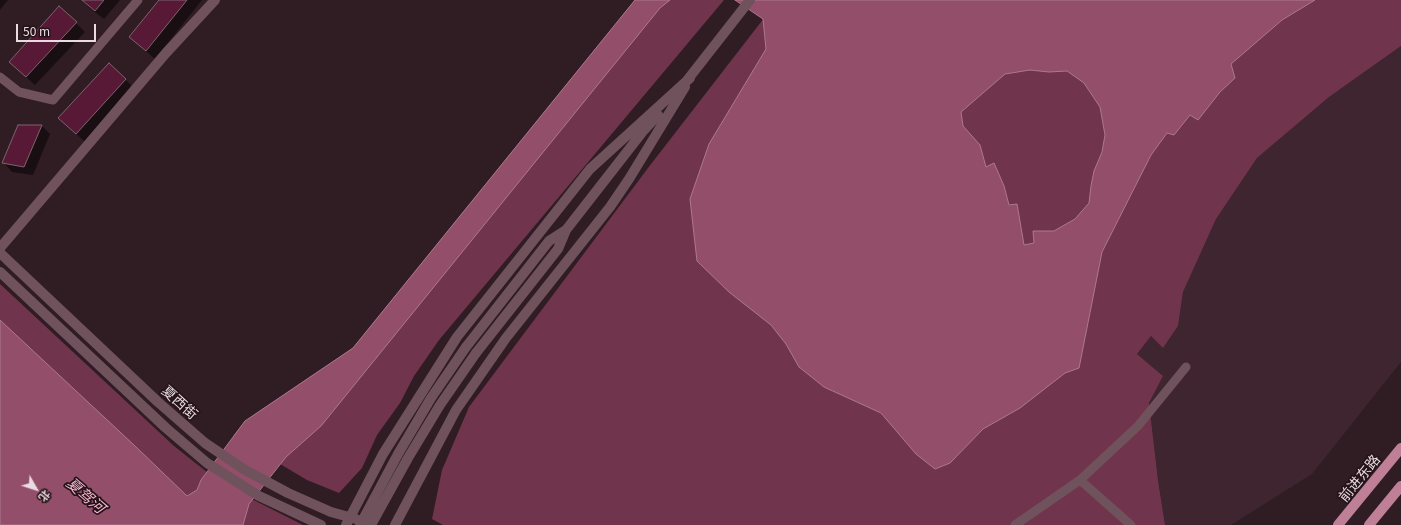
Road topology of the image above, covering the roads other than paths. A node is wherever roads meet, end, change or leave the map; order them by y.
1 (138, 0) edge
2 (215, 0) edge
3 (750, 0) edge
4 (0, 78) edge
5 (690, 78) junction
6 (566, 230) junction
7 (0, 248) edge
8 (0, 253) edge
9 (0, 272) edge
10 (1186, 367) dead end
11 (1401, 448) edge
12 (1080, 480) junction
13 (1401, 486) edge
14 (347, 521) edge
15 (321, 525) edge
16 (360, 525) edge
17 (372, 525) edge
18 (395, 525) edge
19 (1015, 525) edge
20 (1131, 525) edge
21 (1338, 525) edge
22 (1369, 525) edge

1 - 4 street
2 - 7 street
3 - 5 street
5 - 6 street
5 - 14 street
5 - 18 street
6 - 16 street, bridge
6 - 17 street, bridge
8 - 14 street, 夏西街
9 - 15 street, 夏西街
10 - 12 street
11 - 21 main road, 前进东路
12 - 19 street
12 - 20 street
13 - 22 main road
14 - 17 street, 夏西街

